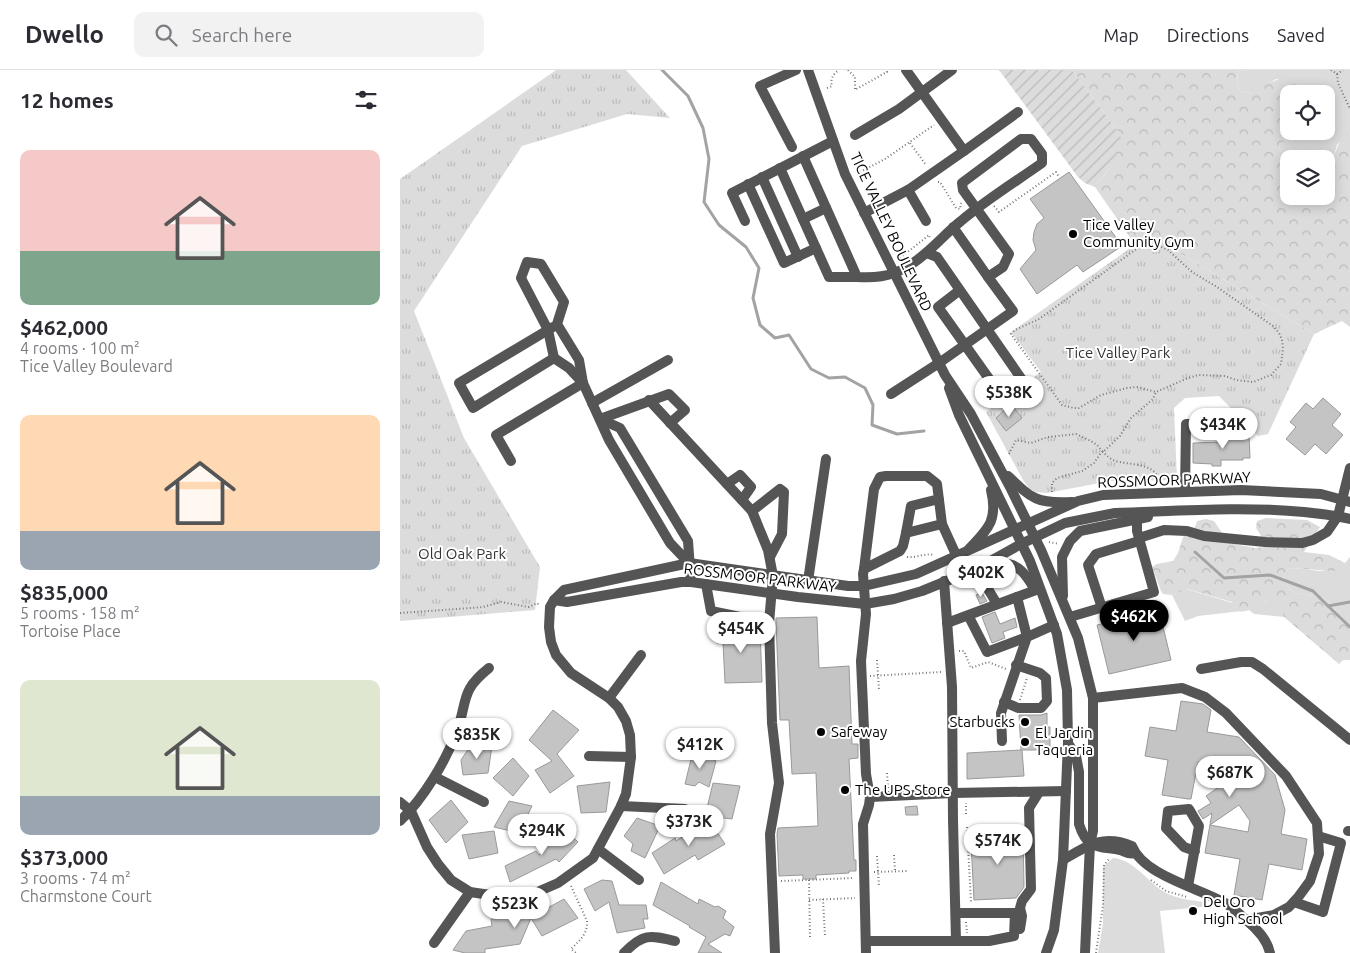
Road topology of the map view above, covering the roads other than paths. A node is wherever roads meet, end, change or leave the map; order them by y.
1 (796, 70) edge
2 (808, 70) edge
3 (906, 70) edge
4 (952, 70) edge
5 (921, 92) junction
6 (1018, 112) dead end
7 (855, 135) dead end
8 (833, 141) junction
9 (792, 147) dead end
10 (964, 151) junction
11 (803, 156) junction
12 (780, 168) junction
13 (762, 177) junction
14 (748, 184) junction
15 (908, 190) junction
16 (826, 208) junction
17 (977, 209) junction
18 (864, 212) junction
19 (803, 219) junction
20 (745, 221) dead end
21 (926, 221) dead end
22 (954, 227) junction
23 (816, 248) junction
24 (927, 253) junction
25 (798, 256) junction
26 (893, 273) junction
27 (856, 277) junction
28 (988, 277) junction
29 (960, 290) junction
30 (553, 327) junction
31 (987, 330) junction
32 (965, 345) junction
33 (554, 358) junction
34 (668, 360) dead end
35 (939, 364) junction
36 (945, 375) junction
37 (583, 383) junction
38 (891, 394) dead end
39 (649, 400) junction
40 (592, 403) junction
41 (600, 419) junction
42 (670, 423) junction
43 (1237, 423) dead end
44 (826, 459) dead end
45 (511, 461) dead end
46 (1000, 468) junction
47 (1350, 468) edge
48 (986, 472) junction
49 (727, 484) junction
50 (1185, 492) junction
51 (742, 500) junction
52 (939, 500) junction
53 (1078, 501) junction
54 (1345, 501) edge
55 (752, 511) junction
56 (1137, 516) junction
57 (1338, 516) junction
58 (1350, 519) edge
59 (942, 524) junction
60 (1028, 524) junction
61 (1015, 530) junction
62 (906, 533) junction
63 (1034, 537) junction
64 (1139, 539) junction
65 (1021, 544) junction
66 (960, 555) junction
67 (770, 557) junction
68 (689, 563) junction
69 (864, 569) junction
70 (976, 569) junction
71 (773, 576) junction
72 (808, 581) junction
73 (944, 581) junction
74 (691, 582) junction
75 (706, 584) junction
76 (864, 586) junction
77 (1036, 590) junction
78 (772, 594) junction
79 (1017, 597) junction
80 (554, 600) junction
81 (1063, 602) junction
82 (865, 604) junction
83 (997, 604) junction
84 (1047, 607) junction
85 (1102, 608) junction
86 (968, 615) junction
87 (1070, 617) junction
88 (768, 623) junction
89 (947, 623) junction
90 (1054, 625) junction
91 (1027, 637) junction
92 (641, 655) dead end
93 (489, 668) dead end
94 (1012, 668) junction
95 (1201, 670) dead end
96 (609, 698) junction
97 (1093, 698) junction
98 (1004, 702) junction
99 (1350, 740) edge
100 (1002, 741) dead end
101 (1068, 742) junction
102 (589, 756) dead end
103 (631, 757) junction
104 (435, 777) junction
105 (1066, 791) junction
106 (1039, 792) junction
107 (953, 793) junction
108 (870, 797) junction
109 (400, 802) edge
110 (484, 802) dead end
111 (621, 806) junction
112 (685, 809) dead end
113 (411, 811) junction
114 (400, 821) edge
115 (1318, 836) junction
116 (1090, 844) junction
117 (598, 849) junction
118 (1195, 851) dead end
119 (1063, 860) junction
120 (639, 880) dead end
121 (1188, 886) junction
122 (470, 892) junction
123 (1294, 902) junction
124 (956, 913) junction
125 (1246, 920) junction
126 (1014, 936) junction
127 (956, 941) junction
128 (434, 942) dead end
129 (675, 942) dead end
130 (867, 942) junction
131 (624, 953) edge
132 (775, 953) edge
133 (866, 953) edge
134 (1046, 953) edge
135 (1085, 953) edge
136 (1270, 953) edge

1 - 9 street
2 - 8 street, TICE VALLEY BOULEVARD
3 - 5 street
4 - 5 street
5 - 7 street
5 - 10 street
6 - 10 street
8 - 11 street
8 - 18 street, TICE VALLEY BOULEVARD
10 - 15 street
11 - 12 street
11 - 16 street
12 - 13 street
12 - 19 street
13 - 14 street
13 - 25 street
14 - 20 street
14 - 25 street
15 - 18 street
15 - 21 street
16 - 19 street
16 - 27 street
17 - 17 street
17 - 22 street
17 - 28 street
18 - 26 street, TICE VALLEY BOULEVARD
19 - 23 street
22 - 24 street
22 - 28 street
23 - 25 street
23 - 27 street
24 - 26 street
24 - 29 street
26 - 27 street
26 - 35 street, TICE VALLEY BOULEVARD
28 - 31 street
29 - 31 street
29 - 32 street
30 - 30 street
30 - 33 street
30 - 33 street
30 - 37 street
31 - 32 street
31 - 32 street
32 - 35 street
33 - 37 street
34 - 40 street
35 - 36 street, TICE VALLEY BOULEVARD
35 - 38 street
36 - 46 street, TICE VALLEY BOULEVARD
36 - 48 street, TICE VALLEY BOULEVARD
37 - 40 street
37 - 45 street
39 - 41 street
39 - 42 street
39 - 42 street
40 - 41 street
41 - 68 street
41 - 68 street
42 - 49 street
43 - 50 street
44 - 72 street
46 - 53 street
46 - 60 street, TICE VALLEY BOULEVARD
47 - 54 street
48 - 61 street, TICE VALLEY BOULEVARD
48 - 66 street
49 - 51 street
49 - 51 street
50 - 53 street, ROSSMOOR PARKWAY
50 - 54 street, ROSSMOOR PARKWAY
51 - 55 street
52 - 59 street
52 - 62 street
52 - 69 street
53 - 60 street, ROSSMOOR PARKWAY
54 - 57 street
55 - 67 street
55 - 67 street
56 - 57 street, ROSSMOOR PARKWAY
56 - 63 street, ROSSMOOR PARKWAY
56 - 64 street
56 - 81 street
57 - 58 street, ROSSMOOR PARKWAY
57 - 64 street
59 - 62 street
59 - 66 street
60 - 61 street, ROSSMOOR PARKWAY
60 - 63 street, TICE VALLEY BOULEVARD
61 - 65 street, TICE VALLEY BOULEVARD
61 - 66 street, ROSSMOOR PARKWAY
62 - 69 street
63 - 65 street, ROSSMOOR PARKWAY
63 - 81 street, TICE VALLEY BOULEVARD
64 - 85 street
64 - 85 street
65 - 70 street, ROSSMOOR PARKWAY
65 - 84 street, TICE VALLEY BOULEVARD
66 - 76 street, ROSSMOOR PARKWAY
67 - 71 street
68 - 71 street, ROSSMOOR PARKWAY
68 - 74 street
68 - 80 street, ROSSMOOR PARKWAY
69 - 76 street
70 - 73 street, ROSSMOOR PARKWAY
70 - 77 street
70 - 83 street
71 - 72 street, ROSSMOOR PARKWAY
71 - 78 street
72 - 76 street, ROSSMOOR PARKWAY
73 - 82 street, ROSSMOOR PARKWAY
73 - 89 street
74 - 75 street, ROSSMOOR PARKWAY
74 - 80 street, ROSSMOOR PARKWAY
75 - 78 street, ROSSMOOR PARKWAY
75 - 88 street
76 - 82 street
77 - 79 street
77 - 84 street
78 - 82 street, ROSSMOOR PARKWAY
78 - 88 street
79 - 83 street
79 - 91 street
80 - 96 street
81 - 87 street, TICE VALLEY BOULEVARD
82 - 108 street
83 - 86 street
84 - 90 street, TICE VALLEY BOULEVARD
85 - 87 street
86 - 89 street
86 - 91 street
87 - 97 street, TICE VALLEY BOULEVARD
88 - 132 street
89 - 107 street
90 - 91 street
90 - 101 street, TICE VALLEY BOULEVARD
91 - 94 street
92 - 96 street
93 - 104 street
94 - 98 street
94 - 98 street
95 - 99 street
96 - 103 street
97 - 115 street
97 - 116 street, TICE VALLEY BOULEVARD
98 - 100 street
101 - 105 street, TICE VALLEY BOULEVARD
101 - 116 street
102 - 103 street
103 - 111 street
104 - 110 street
104 - 113 street
105 - 106 street
105 - 119 street, TICE VALLEY BOULEVARD
106 - 107 street
106 - 126 street
107 - 108 street
107 - 124 street
108 - 130 street
109 - 113 street
111 - 112 street
111 - 117 street
113 - 114 street
113 - 122 street
115 - 123 street
115 - 123 street
116 - 119 street
116 - 121 street
116 - 135 street, TICE VALLEY BOULEVARD
117 - 120 street
117 - 122 street
118 - 121 street
119 - 134 street, TICE VALLEY BOULEVARD
121 - 125 street
122 - 128 street
123 - 125 street
124 - 126 street
124 - 127 street
125 - 136 street
126 - 127 street
127 - 130 street
129 - 131 street
130 - 133 street

